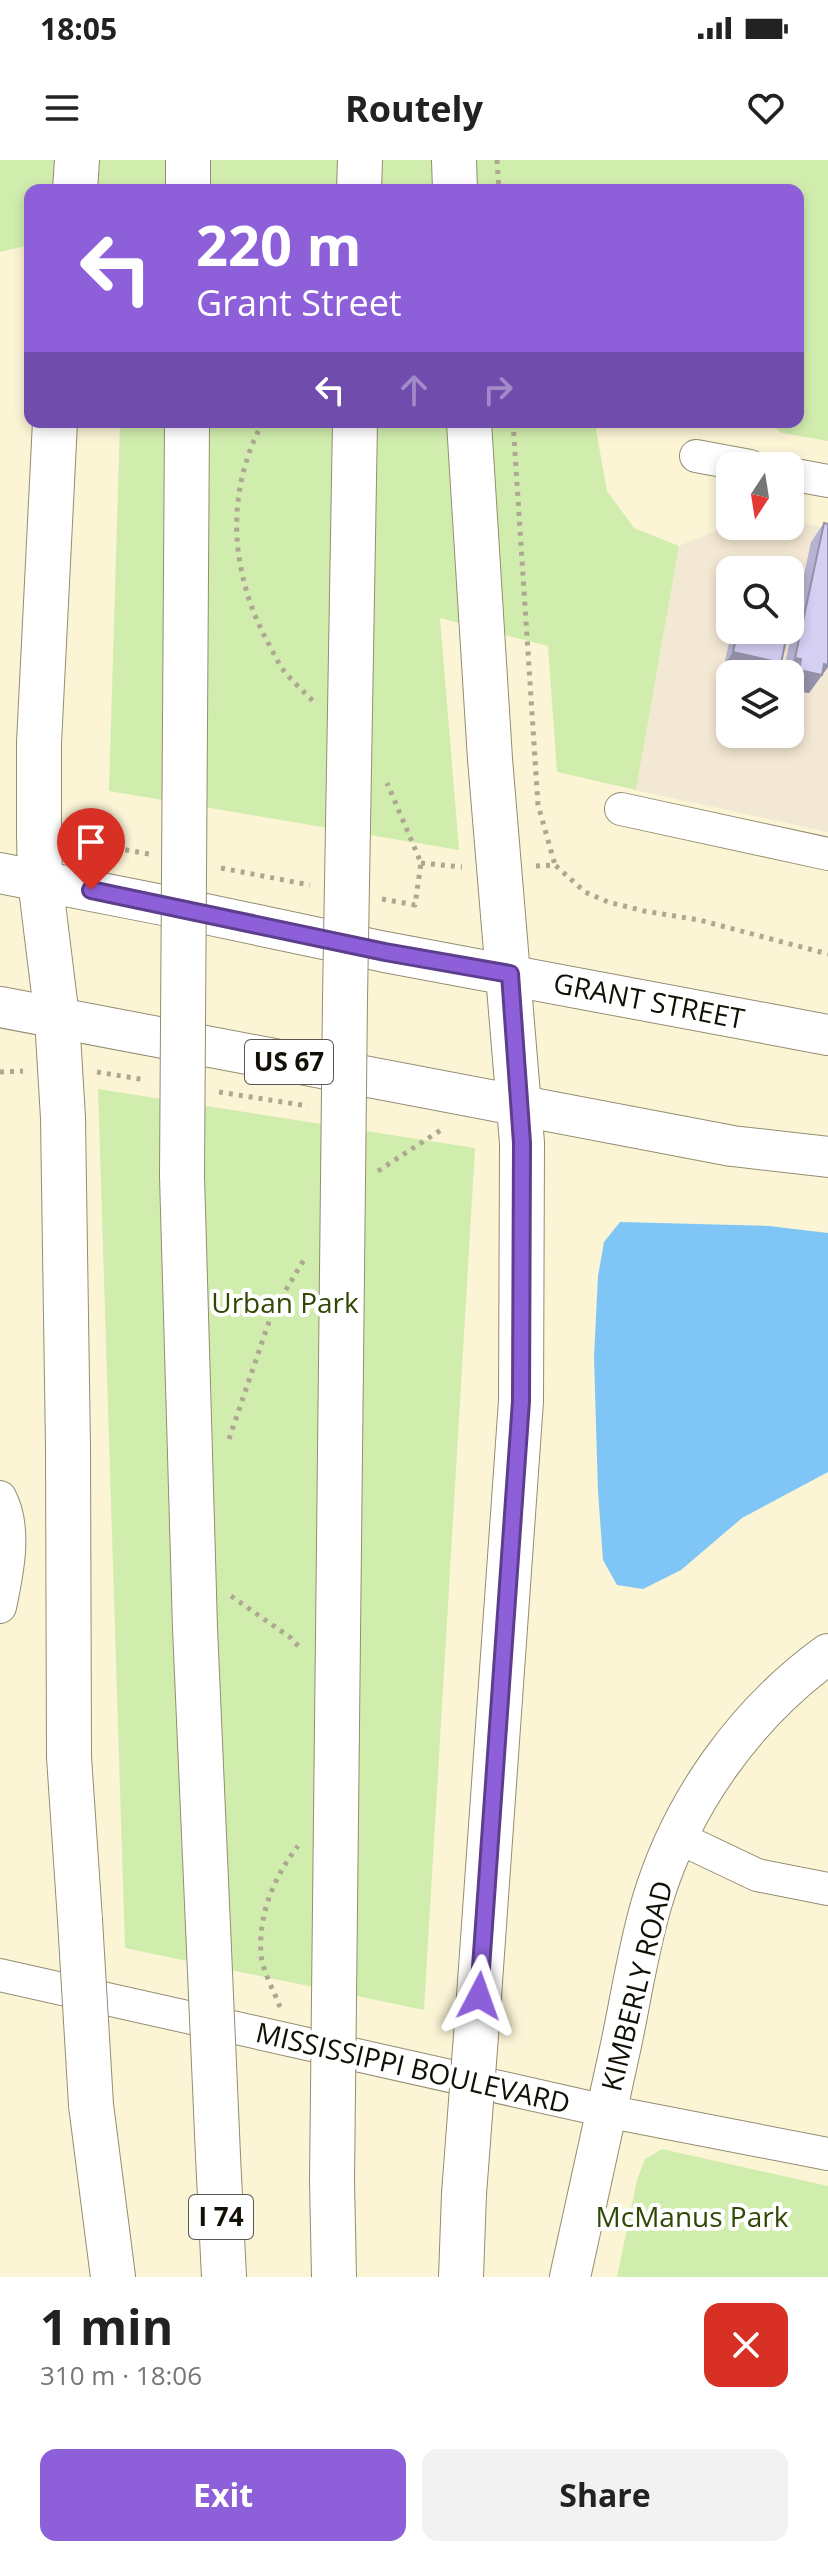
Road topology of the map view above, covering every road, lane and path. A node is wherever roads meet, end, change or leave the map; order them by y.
1 (77, 160) edge
2 (188, 160) edge
3 (360, 160) edge
4 (454, 160) edge
5 (497, 160) edge
6 (75, 184) edge
7 (188, 184) edge
8 (359, 184) edge
9 (455, 184) edge
10 (499, 184) edge
11 (55, 428) edge
12 (187, 428) edge
13 (260, 428) edge
14 (355, 428) edge
15 (469, 428) edge
16 (513, 428) edge
17 (696, 456) dead end
18 (716, 460) edge
19 (804, 477) edge
20 (828, 481) edge
21 (321, 709) dead end
22 (379, 774) dead end
23 (621, 809) dead end
24 (90, 843) dead end
25 (828, 854) edge
26 (152, 855) dead end
27 (421, 863) junction
28 (214, 867) dead end
29 (470, 868) dead end
30 (20, 877) edge
31 (322, 887) dead end
32 (369, 896) dead end
33 (828, 954) edge
34 (510, 974) junction
35 (0, 1007) edge
36 (57, 1018) junction
37 (828, 1035) edge
38 (89, 1070) dead end
39 (18, 1071) dead end
40 (0, 1072) edge
41 (150, 1080) dead end
42 (212, 1090) dead end
43 (520, 1105) junction
44 (320, 1108) dead end
45 (429, 1126) dead end
46 (444, 1128) junction
47 (458, 1131) dead end
48 (828, 1157) edge
49 (366, 1179) dead end
50 (308, 1252) dead end
51 (226, 1448) dead end
52 (0, 1497) edge
53 (224, 1584) dead end
54 (0, 1607) edge
55 (828, 1654) edge
56 (310, 1658) dead end
57 (677, 1837) junction
58 (301, 1841) dead end
59 (828, 1889) edge
60 (0, 1975) edge
61 (280, 2008) dead end
62 (606, 2111) junction
63 (828, 2154) edge
64 (113, 2277) edge
65 (224, 2277) edge
66 (334, 2277) edge
67 (461, 2277) edge
68 (570, 2277) edge

1 - 6 highway
2 - 7 highway
3 - 8 highway
4 - 9 highway
5 - 10 path
11 - 30 highway
12 - 65 highway, I 74, bridge
13 - 21 path
14 - 66 highway, bridge
15 - 34 highway
16 - 33 path
17 - 18 street
19 - 20 street
22 - 27 path
23 - 25 street
24 - 26 path
27 - 29 path
27 - 32 path
28 - 31 path
30 - 34 main road, GRANT STREET
30 - 36 highway
34 - 37 main road, GRANT STREET
34 - 43 highway
35 - 36 main road, US 67
36 - 43 main road, US 67
36 - 64 highway, bridge
38 - 41 path
39 - 40 path
42 - 44 path
43 - 48 main road, US 67
43 - 67 highway, bridge
45 - 46 path
46 - 47 path
46 - 49 path
50 - 51 path
52 - 54 street
53 - 56 path
55 - 57 main road, KIMBERLY ROAD
57 - 59 street
57 - 62 main road, KIMBERLY ROAD
58 - 61 path
60 - 62 street, MISSISSIPPI BOULEVARD
62 - 63 street, MISSISSIPPI BOULEVARD
62 - 68 main road, KIMBERLY ROAD

